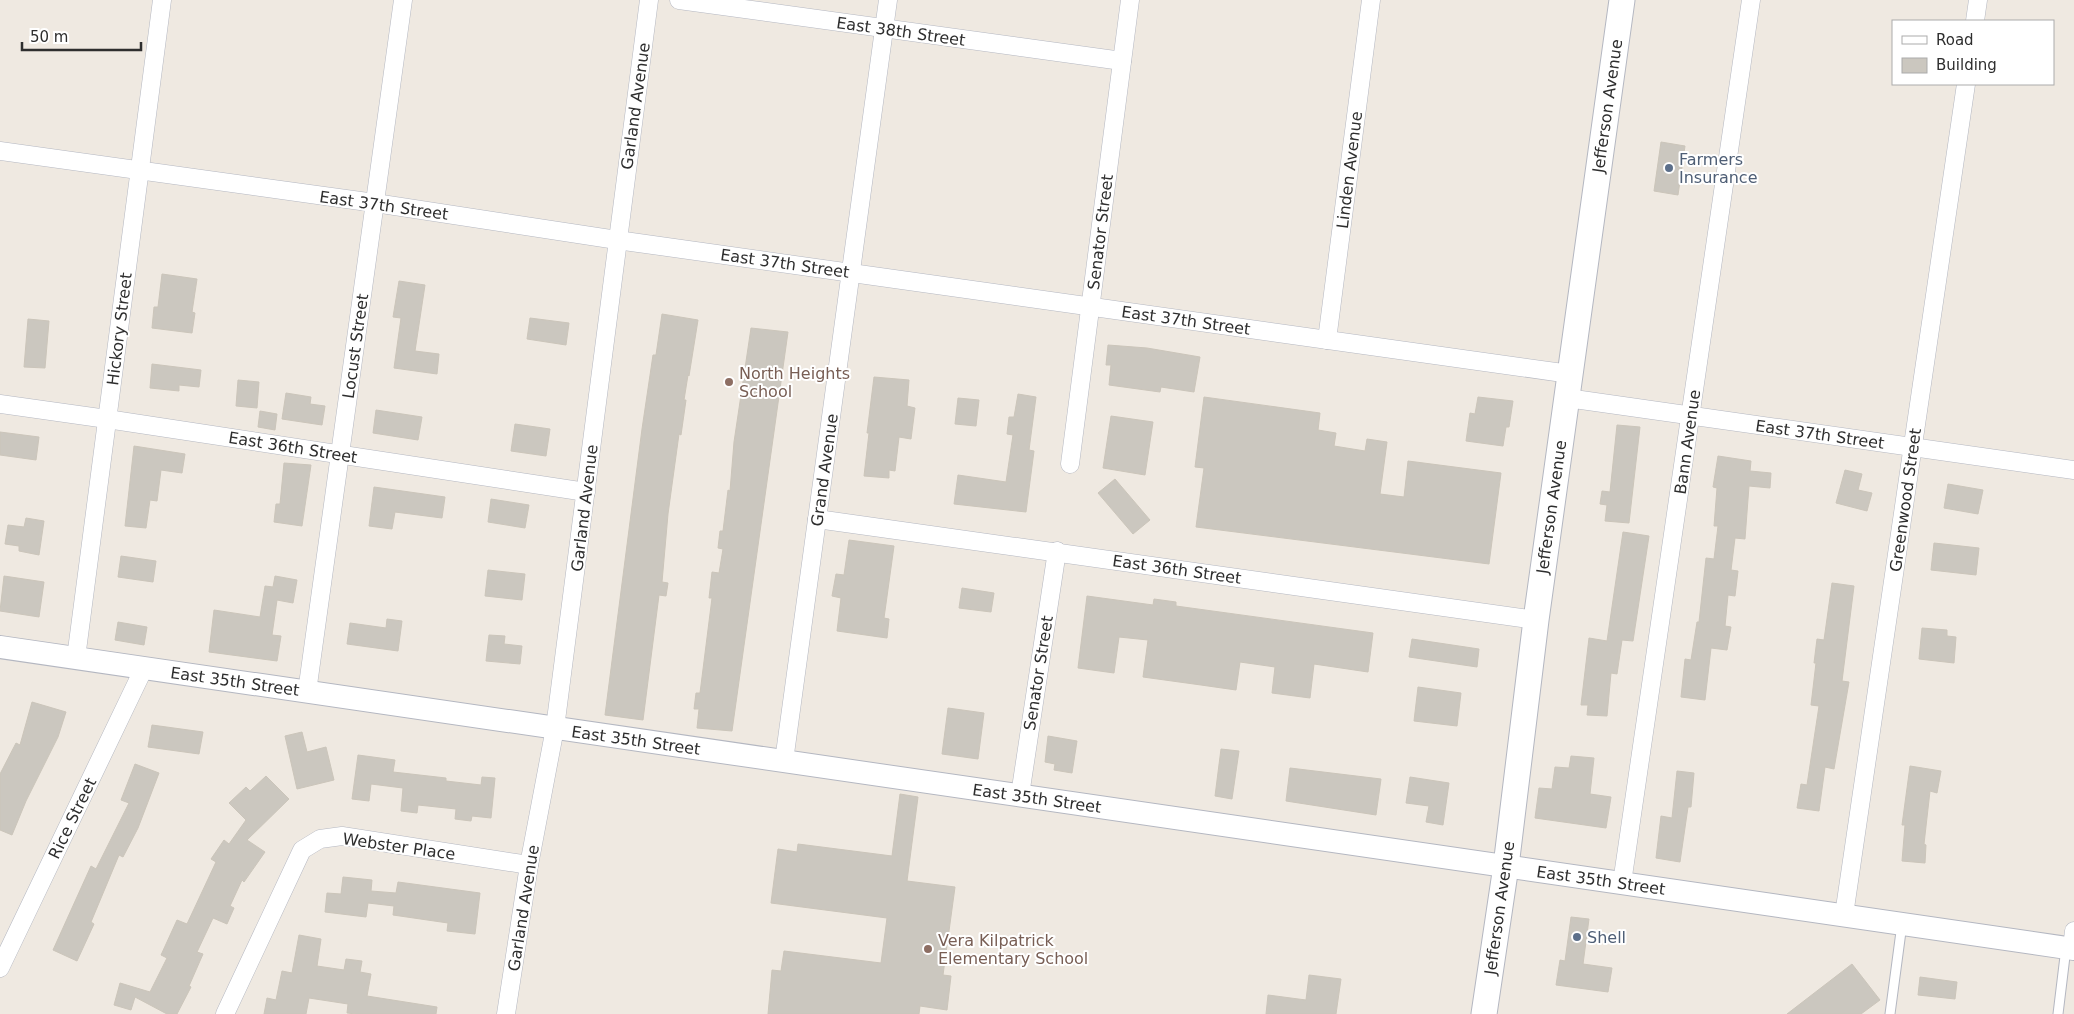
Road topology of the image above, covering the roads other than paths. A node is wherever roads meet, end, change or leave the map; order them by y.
1 (162, 0) edge
2 (403, 0) edge
3 (649, 0) edge
4 (679, 0) edge
5 (888, 0) edge
6 (1130, 0) edge
7 (1371, 0) edge
8 (1622, 0) edge
9 (1751, 0) edge
10 (1978, 0) edge
11 (1975, 20) edge
12 (884, 28) junction
13 (1122, 61) junction
14 (1966, 85) edge
15 (0, 151) edge
16 (140, 170) junction
17 (375, 203) junction
18 (617, 240) junction
19 (851, 272) junction
20 (1090, 306) junction
21 (1327, 340) junction
22 (1570, 374) junction
23 (1567, 398) junction
24 (0, 404) edge
25 (1690, 416) junction
26 (107, 419) junction
27 (1912, 447) junction
28 (340, 454) junction
29 (1070, 464) dead end
30 (2074, 470) edge
31 (586, 492) junction
32 (817, 519) junction
33 (1057, 551) junction
34 (1536, 620) junction
35 (0, 647) edge
36 (76, 658) junction
37 (144, 668) junction
38 (306, 692) junction
39 (555, 728) junction
40 (784, 761) junction
41 (1020, 796) junction
42 (529, 865) junction
43 (1506, 866) junction
44 (1622, 883) junction
45 (1844, 915) junction
46 (1902, 924) junction
47 (2071, 944) edge
48 (0, 968) edge
49 (225, 1014) edge
50 (506, 1014) edge
51 (1484, 1014) edge
52 (1890, 1014) edge
53 (2058, 1014) edge

1 - 16 street, Hickory Street
2 - 17 street, Locust Street
3 - 18 street, Garland Avenue
4 - 12 street, East 38th Street
5 - 12 street, Grand Avenue
6 - 13 street, Senator Street
7 - 21 street, Linden Avenue
8 - 22 main road, Jefferson Avenue
9 - 25 street, Bann Avenue
10 - 11 street
12 - 13 street, East 38th Street
12 - 19 street, Grand Avenue
13 - 20 street, Senator Street
14 - 27 street, Greenwood Street
15 - 16 street, East 37th Street
16 - 17 street, East 37th Street
16 - 26 street, Hickory Street
17 - 18 street, East 37th Street
17 - 28 street, Locust Street
18 - 19 street, East 37th Street
18 - 31 street, Garland Avenue
19 - 20 street, East 37th Street
19 - 32 street, Grand Avenue
20 - 21 street, East 37th Street
20 - 29 street, Senator Street
21 - 22 street, East 37th Street
22 - 23 main road, Jefferson Avenue
23 - 25 street, East 37th Street
23 - 34 main road, Jefferson Avenue
24 - 26 street, East 36th Street
25 - 27 street, East 37th Street
25 - 44 street, Bann Avenue
26 - 28 street, East 36th Street
26 - 36 street, Hickory Street
27 - 30 street, East 37th Street
27 - 45 street, Greenwood Street
28 - 31 street, East 36th Street
28 - 38 street, Locust Street
31 - 39 street, Garland Avenue
32 - 33 street, East 36th Street
32 - 40 street, Grand Avenue
33 - 34 street, East 36th Street
33 - 41 street, Senator Street
34 - 43 main road, Jefferson Avenue
35 - 36 street, East 35th Street
36 - 37 street, East 35th Street
37 - 38 street, East 35th Street
37 - 48 street, Rice Street
38 - 39 street, East 35th Street
39 - 40 street, East 35th Street
39 - 42 street, Garland Avenue
40 - 41 street, East 35th Street
41 - 43 street, East 35th Street
42 - 49 street, Webster Place
42 - 50 street, Garland Avenue
43 - 44 street, East 35th Street
43 - 51 main road, Jefferson Avenue
44 - 45 street, East 35th Street
45 - 46 street, East 35th Street
46 - 47 street, East 35th Street
46 - 52 lane
47 - 53 lane

